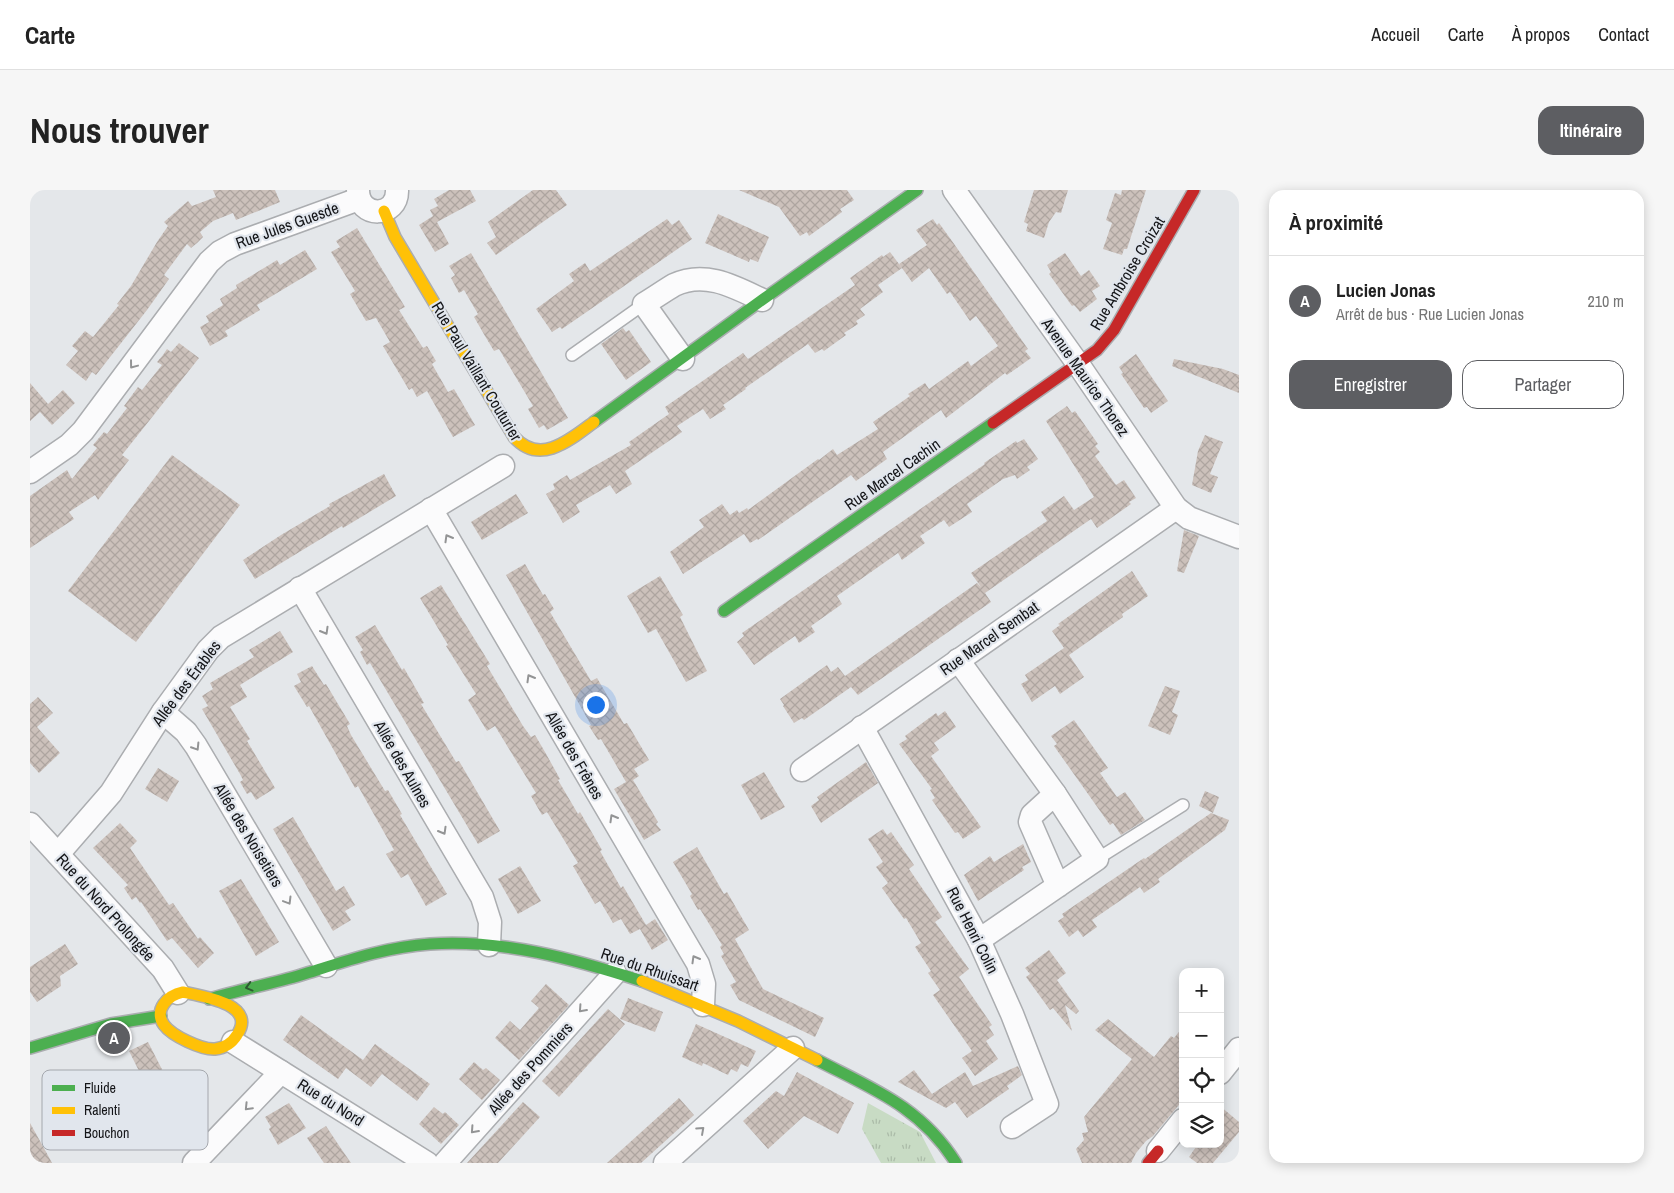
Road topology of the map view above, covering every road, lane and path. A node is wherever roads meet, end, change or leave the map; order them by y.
1 (397, 190) edge
2 (917, 190) edge
3 (954, 190) edge
4 (1194, 190) edge
5 (359, 194) edge
6 (384, 211) junction
7 (762, 300) junction
8 (644, 304) junction
9 (572, 355) dead end
10 (682, 360) junction
11 (1078, 364) junction
12 (503, 466) dead end
13 (31, 470) edge
14 (1176, 508) junction
15 (432, 509) junction
16 (1239, 537) edge
17 (300, 588) junction
18 (724, 611) dead end
19 (958, 660) junction
20 (163, 712) junction
21 (862, 728) junction
22 (802, 770) dead end
23 (1055, 794) junction
24 (1182, 805) dead end
25 (32, 828) edge
26 (58, 854) junction
27 (1097, 859) junction
28 (1058, 886) junction
29 (979, 940) junction
30 (489, 946) junction
31 (326, 966) junction
32 (615, 973) junction
33 (289, 978) junction
34 (178, 992) junction
35 (209, 999) junction
36 (703, 1006) junction
37 (161, 1016) junction
38 (237, 1032) junction
39 (30, 1048) edge
40 (793, 1048) junction
41 (1239, 1049) edge
42 (1224, 1067) edge
43 (281, 1072) junction
44 (1179, 1125) edge
45 (1012, 1127) dead end
46 (208, 1148) edge
47 (206, 1150) edge
48 (1154, 1159) edge
49 (194, 1163) edge
50 (427, 1163) edge
51 (445, 1163) edge
52 (665, 1163) edge
53 (956, 1163) edge

1 - 6 street
2 - 7 street, Rue Paul Vaillant Couturier
3 - 11 street, Avenue Maurice Thorez
4 - 11 street, Rue Ambroise Croizat
5 - 6 street
5 -> 13 street, Rue Jules Guesde
6 - 10 street, Rue Paul Vaillant Couturier
7 - 8 street
7 - 10 street, Rue Paul Vaillant Couturier
8 - 9 lane
8 - 10 street
11 - 14 street, Avenue Maurice Thorez
11 - 18 street, Rue Marcel Cachin
12 - 15 street, Allée des Érables
14 - 16 street, Avenue Maurice Thorez
14 - 19 street, Rue Marcel Sembat
15 - 17 street, Allée des Érables
36 -> 15 street, Allée des Frênes
17 - 20 street, Allée des Érables
17 -> 30 street, Allée des Aulnes
19 - 21 street, Rue Marcel Sembat
19 - 23 street
20 - 26 street, Allée des Érables
20 -> 31 street, Allée des Noisetiers
21 - 22 street, Rue Marcel Sembat
21 - 29 street, Rue Henri Colin
23 - 27 street
23 - 28 street
24 - 27 lane
25 - 26 street, Rue du Nord Prolongée
26 - 34 street, Rue du Nord Prolongée
27 - 28 street
28 - 29 street
29 - 45 street, Rue Henri Colin
30 - 31 street, Rue du Rhuissart
30 - 32 street, Rue du Rhuissart
31 - 33 street, Rue du Rhuissart
32 - 36 street, Rue du Rhuissart
32 -> 51 street, Allée des Pommiers
33 -> 35 street, Rue du Rhuissart
33 - 38 street, Rue du Rhuissart
34 - 35 street
34 - 37 street
35 - 38 street
36 - 40 street, Rue du Rhuissart
37 - 38 street
37 - 39 street
38 - 43 street, Rue du Nord
52 -> 40 street
40 - 53 street, Rue du Rhuissart
41 - 42 street
43 -> 46 street
43 - 50 street, Rue du Nord
44 - 48 street
47 -> 49 street

